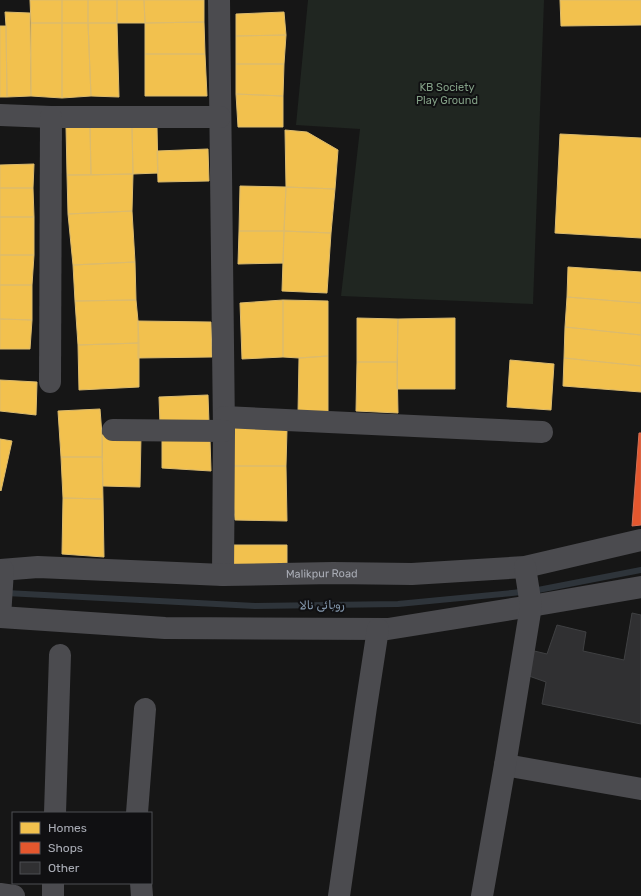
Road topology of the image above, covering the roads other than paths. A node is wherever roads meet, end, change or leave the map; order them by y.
1 (219, 0) edge
2 (0, 115) edge
3 (51, 117) junction
4 (220, 117) junction
5 (50, 382) dead end
6 (224, 424) junction
7 (113, 430) dead end
8 (542, 432) dead end
9 (641, 540) edge
10 (526, 571) junction
11 (1, 574) edge
12 (223, 575) junction
13 (641, 587) edge
14 (531, 606) junction
15 (0, 609) edge
16 (378, 629) junction
17 (60, 655) dead end
18 (145, 709) dead end
19 (505, 765) junction
20 (641, 789) edge
21 (55, 812) edge
22 (137, 812) edge
23 (53, 884) edge
24 (141, 884) edge
25 (0, 894) edge
26 (14, 896) edge
27 (53, 896) edge
28 (142, 896) edge
29 (339, 896) edge
30 (482, 896) edge

1 - 4 street
2 - 3 street
3 - 4 street
3 - 5 street
4 - 6 street
6 - 7 street
6 - 8 street
6 - 12 street
9 - 10 street, Malikpur Road
10 - 12 street, Malikpur Road
10 - 14 street
11 - 12 street, Malikpur Road
11 - 15 street
13 - 14 street
14 - 16 street
14 - 19 street
15 - 16 street
16 - 29 street
17 - 21 street
18 - 22 street
19 - 20 street
19 - 30 street
23 - 27 street
24 - 28 street
25 - 26 street

